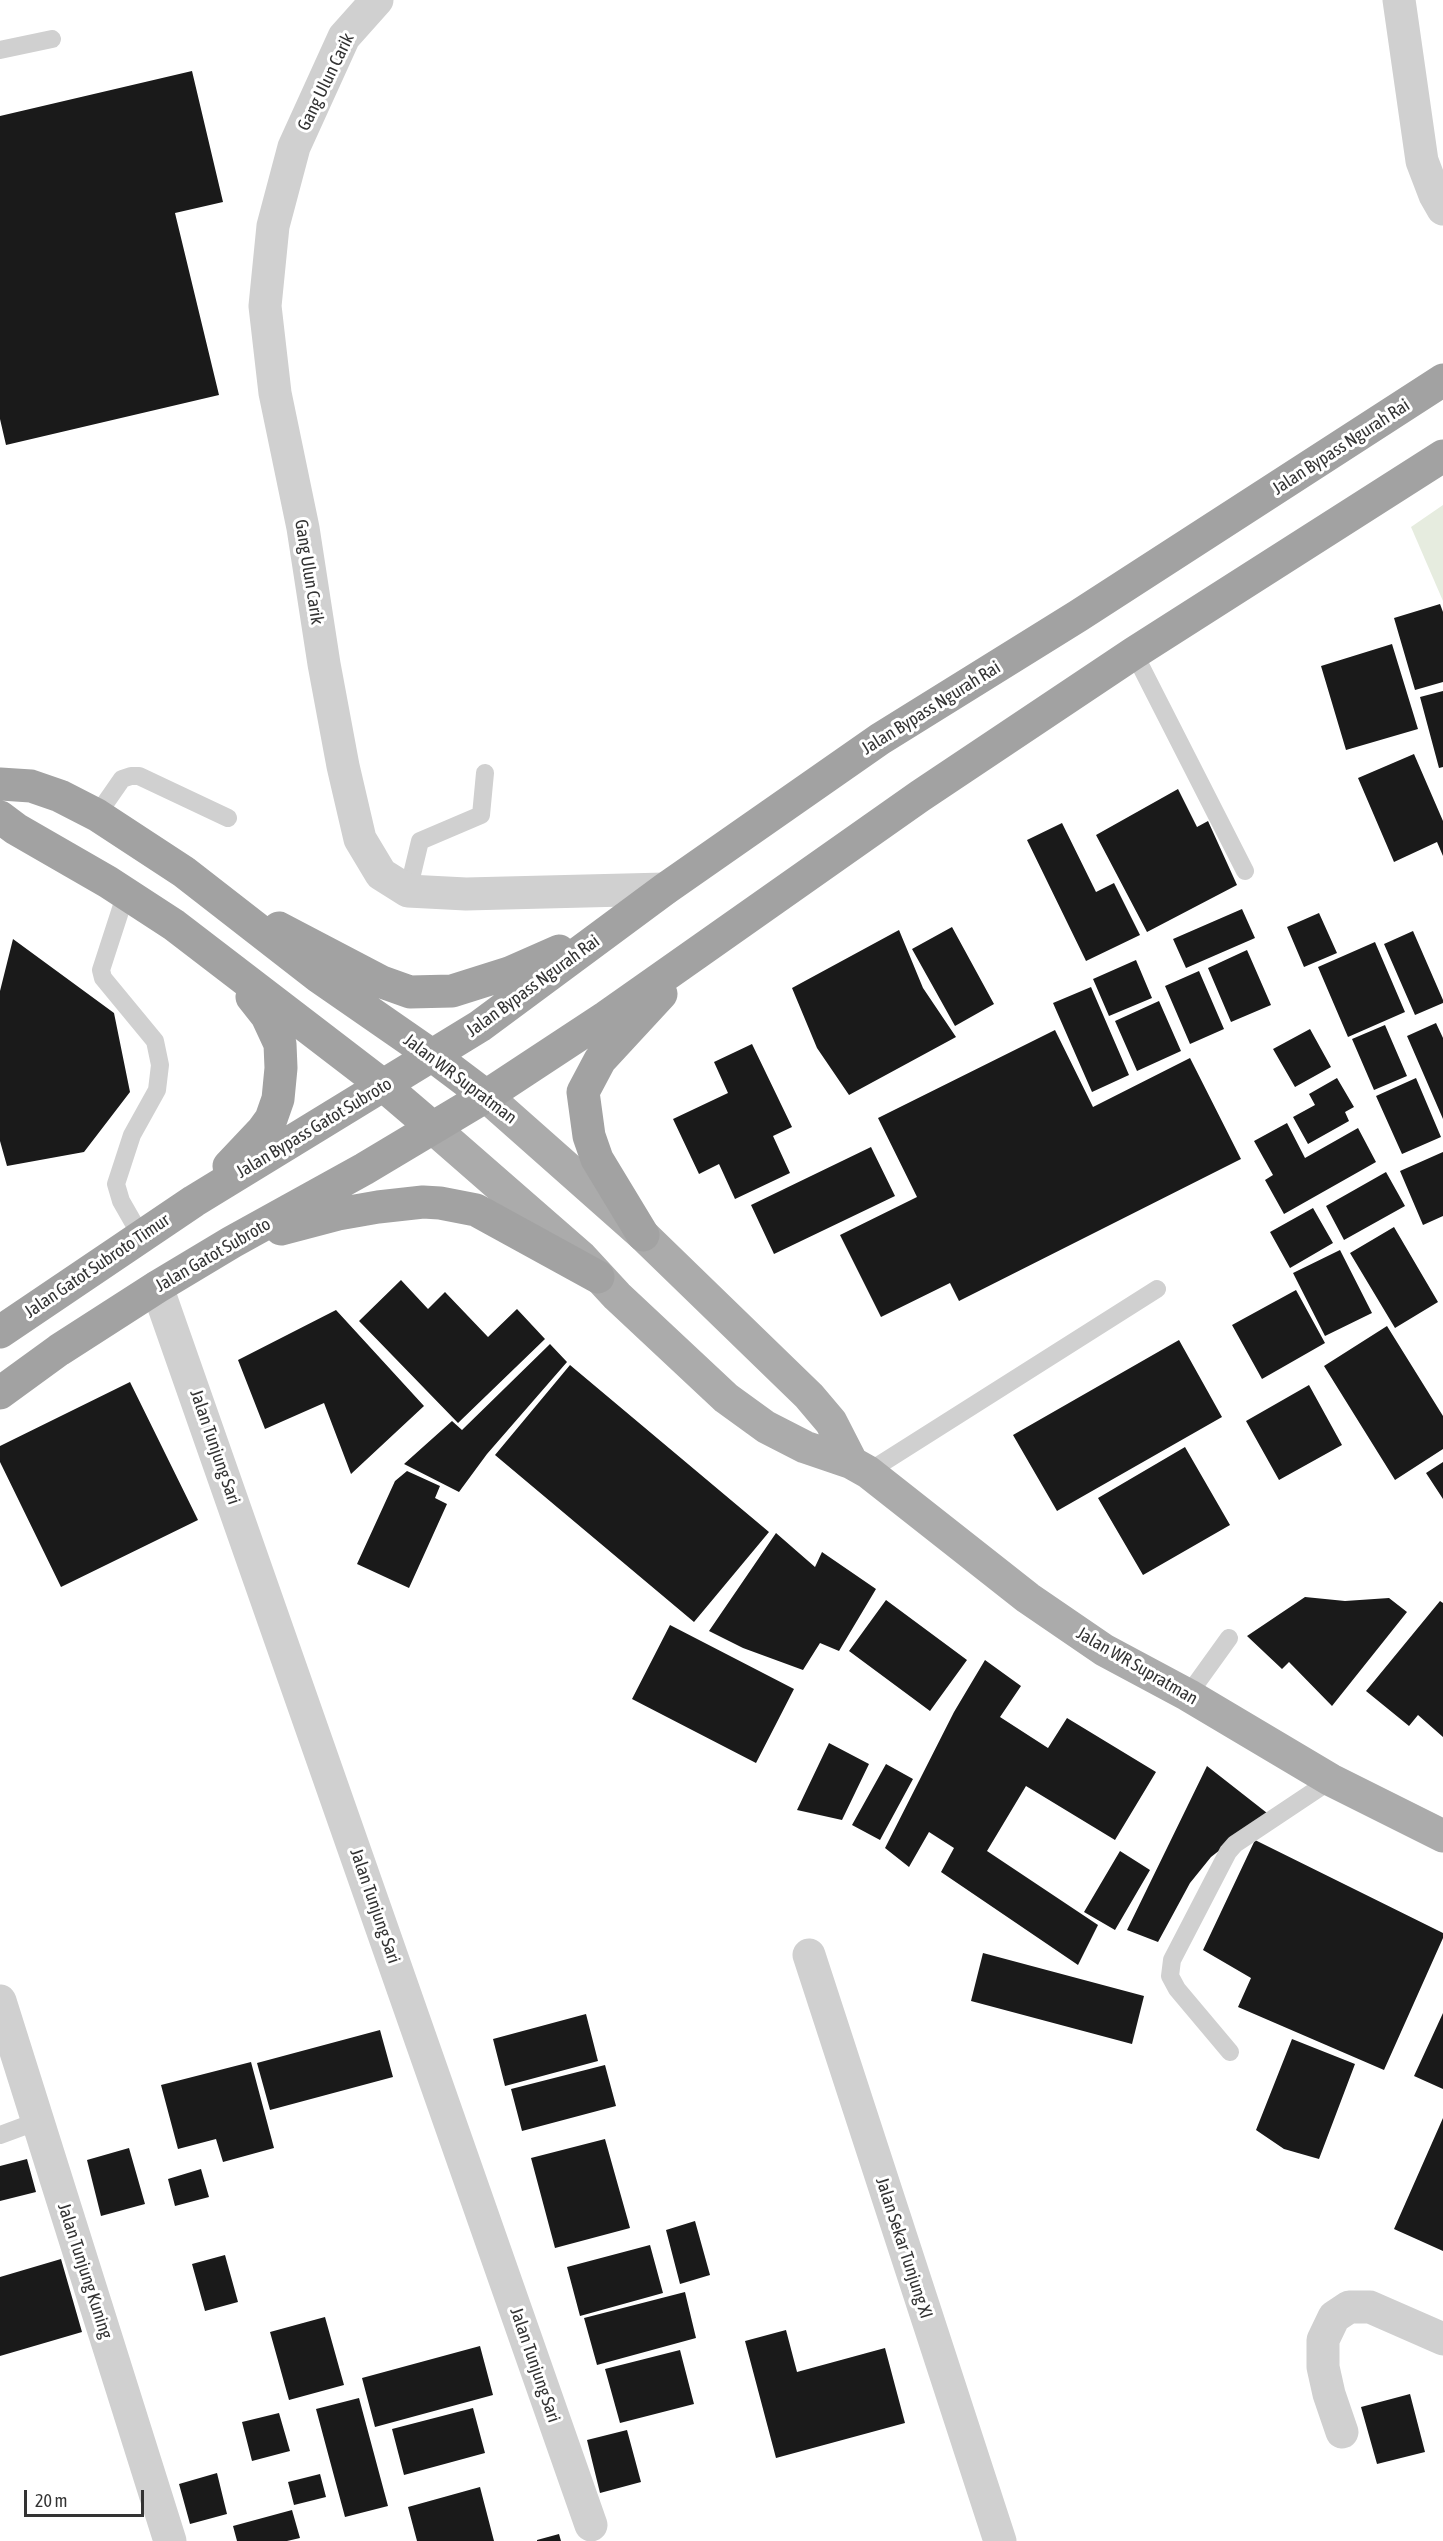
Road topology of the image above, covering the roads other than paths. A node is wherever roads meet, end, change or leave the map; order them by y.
1 (377, 0) edge
2 (1399, 0) edge
3 (52, 39) dead end
4 (0, 50) edge
5 (1443, 209) edge
6 (1443, 380) edge
7 (1443, 456) edge
8 (1134, 653) junction
9 (485, 773) dead end
10 (0, 784) edge
11 (98, 814) junction
12 (0, 817) edge
13 (228, 818) dead end
14 (1245, 871) dead end
15 (665, 889) junction
16 (408, 891) junction
17 (126, 893) junction
18 (222, 900) junction
19 (620, 922) junction
20 (708, 944) junction
21 (230, 969) junction
22 (433, 1056) junction
23 (384, 1086) junction
24 (486, 1096) junction
25 (432, 1127) junction
26 (194, 1201) junction
27 (643, 1235) junction
28 (141, 1236) junction
29 (232, 1242) junction
30 (598, 1277) junction
31 (157, 1287) junction
32 (1156, 1289) dead end
33 (0, 1332) edge
34 (0, 1393) edge
35 (860, 1467) junction
36 (1229, 1638) dead end
37 (1188, 1695) junction
38 (1331, 1780) junction
39 (1443, 1836) edge
40 (809, 1955) dead end
41 (0, 2001) edge
42 (1230, 2052) dead end
43 (38, 2121) junction
44 (0, 2135) edge
45 (1443, 2339) edge
46 (1342, 2432) dead end
47 (591, 2525) dead end
48 (171, 2541) edge
49 (1000, 2541) edge

1 - 16 street, Gang Ulun Carik
2 - 5 street
3 - 4 lane
6 - 15 highway, Jalan Bypass Ngurah Rai
7 - 8 highway
8 - 14 lane
8 - 20 highway
9 - 16 lane
10 - 11 highway, Jalan WR Supratman
11 - 13 lane
11 - 18 highway, Jalan WR Supratman
12 - 17 highway, Jalan WR Supratman
15 - 16 street, Gang Ulun Carik
15 - 19 highway, Jalan Bypass Ngurah Rai
17 - 21 highway, Jalan WR Supratman
17 - 28 lane
18 - 19 highway
18 - 22 highway, Jalan WR Supratman
19 - 22 highway, Jalan Bypass Ngurah Rai
20 - 24 highway
20 - 27 highway
21 - 23 highway, Jalan WR Supratman
21 - 26 highway
22 - 23 highway, Jalan Bypass Gatot Subroto
22 - 24 highway, Jalan WR Supratman
23 - 25 highway, Jalan WR Supratman
23 - 26 highway, Jalan Bypass Gatot Subroto
24 - 25 highway
24 - 27 main road, Jalan WR Supratman
25 - 29 highway, Jalan Gatot Subroto
25 - 30 main road, Jalan WR Supratman
26 - 28 highway, Jalan Gatot Subroto Timur
27 - 35 main road, Jalan WR Supratman
28 - 33 highway, Jalan Gatot Subroto Timur
29 - 30 highway
29 - 31 highway, Jalan Gatot Subroto
30 - 35 main road, Jalan WR Supratman
31 - 34 highway, Jalan Gatot Subroto
31 - 47 street, Jalan Tunjung Sari
32 - 35 lane
35 - 37 main road, Jalan WR Supratman
36 - 37 lane
37 - 38 main road, Jalan WR Supratman
38 - 39 main road, Jalan WR Supratman
38 - 42 lane
40 - 49 street, Jalan Sekar Tunjung XI
41 - 43 street, Jalan Tunjung Kuning
43 - 44 lane
43 - 48 street, Jalan Tunjung Kuning
45 - 46 street

